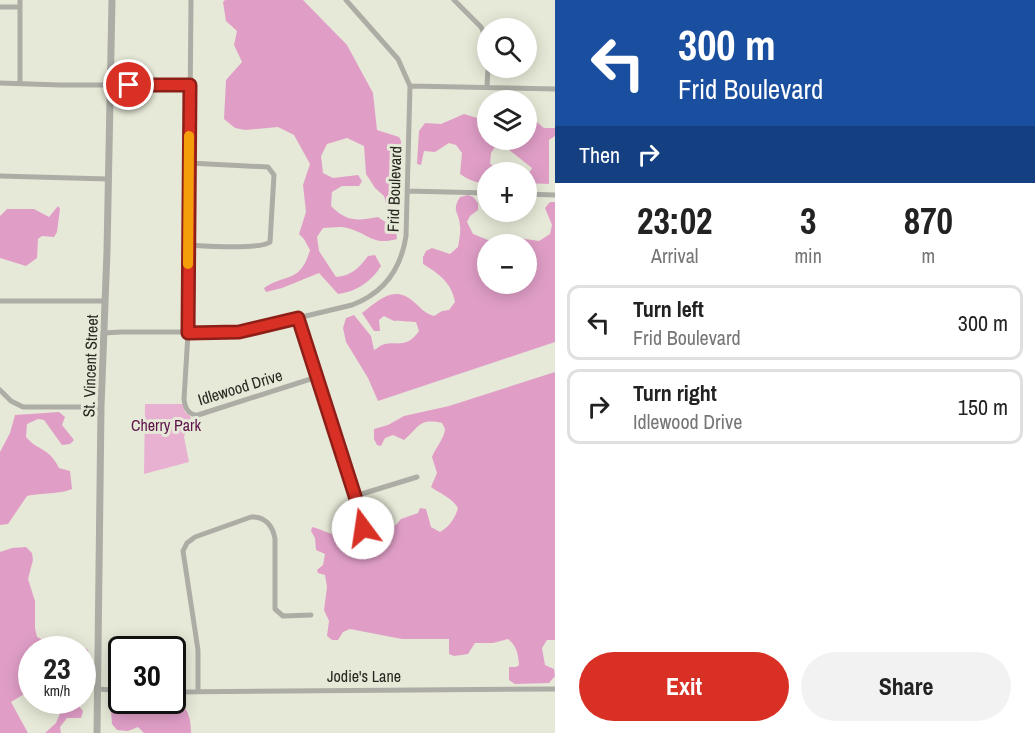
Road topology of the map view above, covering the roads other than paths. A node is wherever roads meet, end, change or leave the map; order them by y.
1 (20, 0) edge
2 (112, 0) edge
3 (191, 0) edge
4 (346, 0) edge
5 (454, 0) edge
6 (0, 7) edge
7 (19, 7) junction
8 (477, 23) edge
9 (487, 78) edge
10 (0, 83) edge
11 (20, 83) junction
12 (110, 85) junction
13 (190, 85) junction
14 (410, 86) junction
15 (487, 87) junction
16 (555, 89) edge
17 (189, 163) junction
18 (0, 176) edge
19 (108, 179) junction
20 (407, 192) junction
21 (477, 193) edge
22 (537, 194) edge
23 (555, 195) edge
24 (189, 245) junction
25 (0, 301) edge
26 (105, 301) junction
27 (298, 318) junction
28 (104, 333) junction
29 (188, 333) junction
30 (317, 377) junction
31 (0, 390) edge
32 (101, 407) junction
33 (417, 477) dead end
34 (355, 496) junction
35 (363, 528) dead end
36 (311, 615) dead end
37 (99, 689) junction
38 (555, 689) edge
39 (108, 690) edge
40 (186, 691) edge
41 (198, 691) junction
42 (97, 733) edge

1 - 7 street
2 - 12 street, St. Vincent Street
3 - 13 street, Idlewood Drive
4 - 14 street, Frid Boulevard
5 - 8 street
6 - 7 street
7 - 11 street
9 - 15 street
10 - 11 street
11 - 12 street
12 - 13 street
12 - 19 street, St. Vincent Street
13 - 17 street, Idlewood Drive
14 - 15 street
14 - 20 street, Frid Boulevard
15 - 16 street
17 - 24 street, Idlewood Drive
17 - 24 street
18 - 19 street
19 - 26 street, St. Vincent Street
20 - 21 street
20 - 27 street, Frid Boulevard
22 - 23 street
24 - 29 street, Idlewood Drive
25 - 26 street
26 - 28 street, St. Vincent Street
27 - 29 street, Frid Boulevard
27 - 30 street
28 - 29 street, Frid Boulevard
28 - 32 street, St. Vincent Street
29 - 30 street, Idlewood Drive
30 - 34 street
31 - 32 street
32 - 37 street, St. Vincent Street
33 - 34 street
34 - 35 street
36 - 41 street
37 - 39 street
37 - 42 street, St. Vincent Street
38 - 41 street, Jodie's Lane
40 - 41 street, Jodie's Lane

